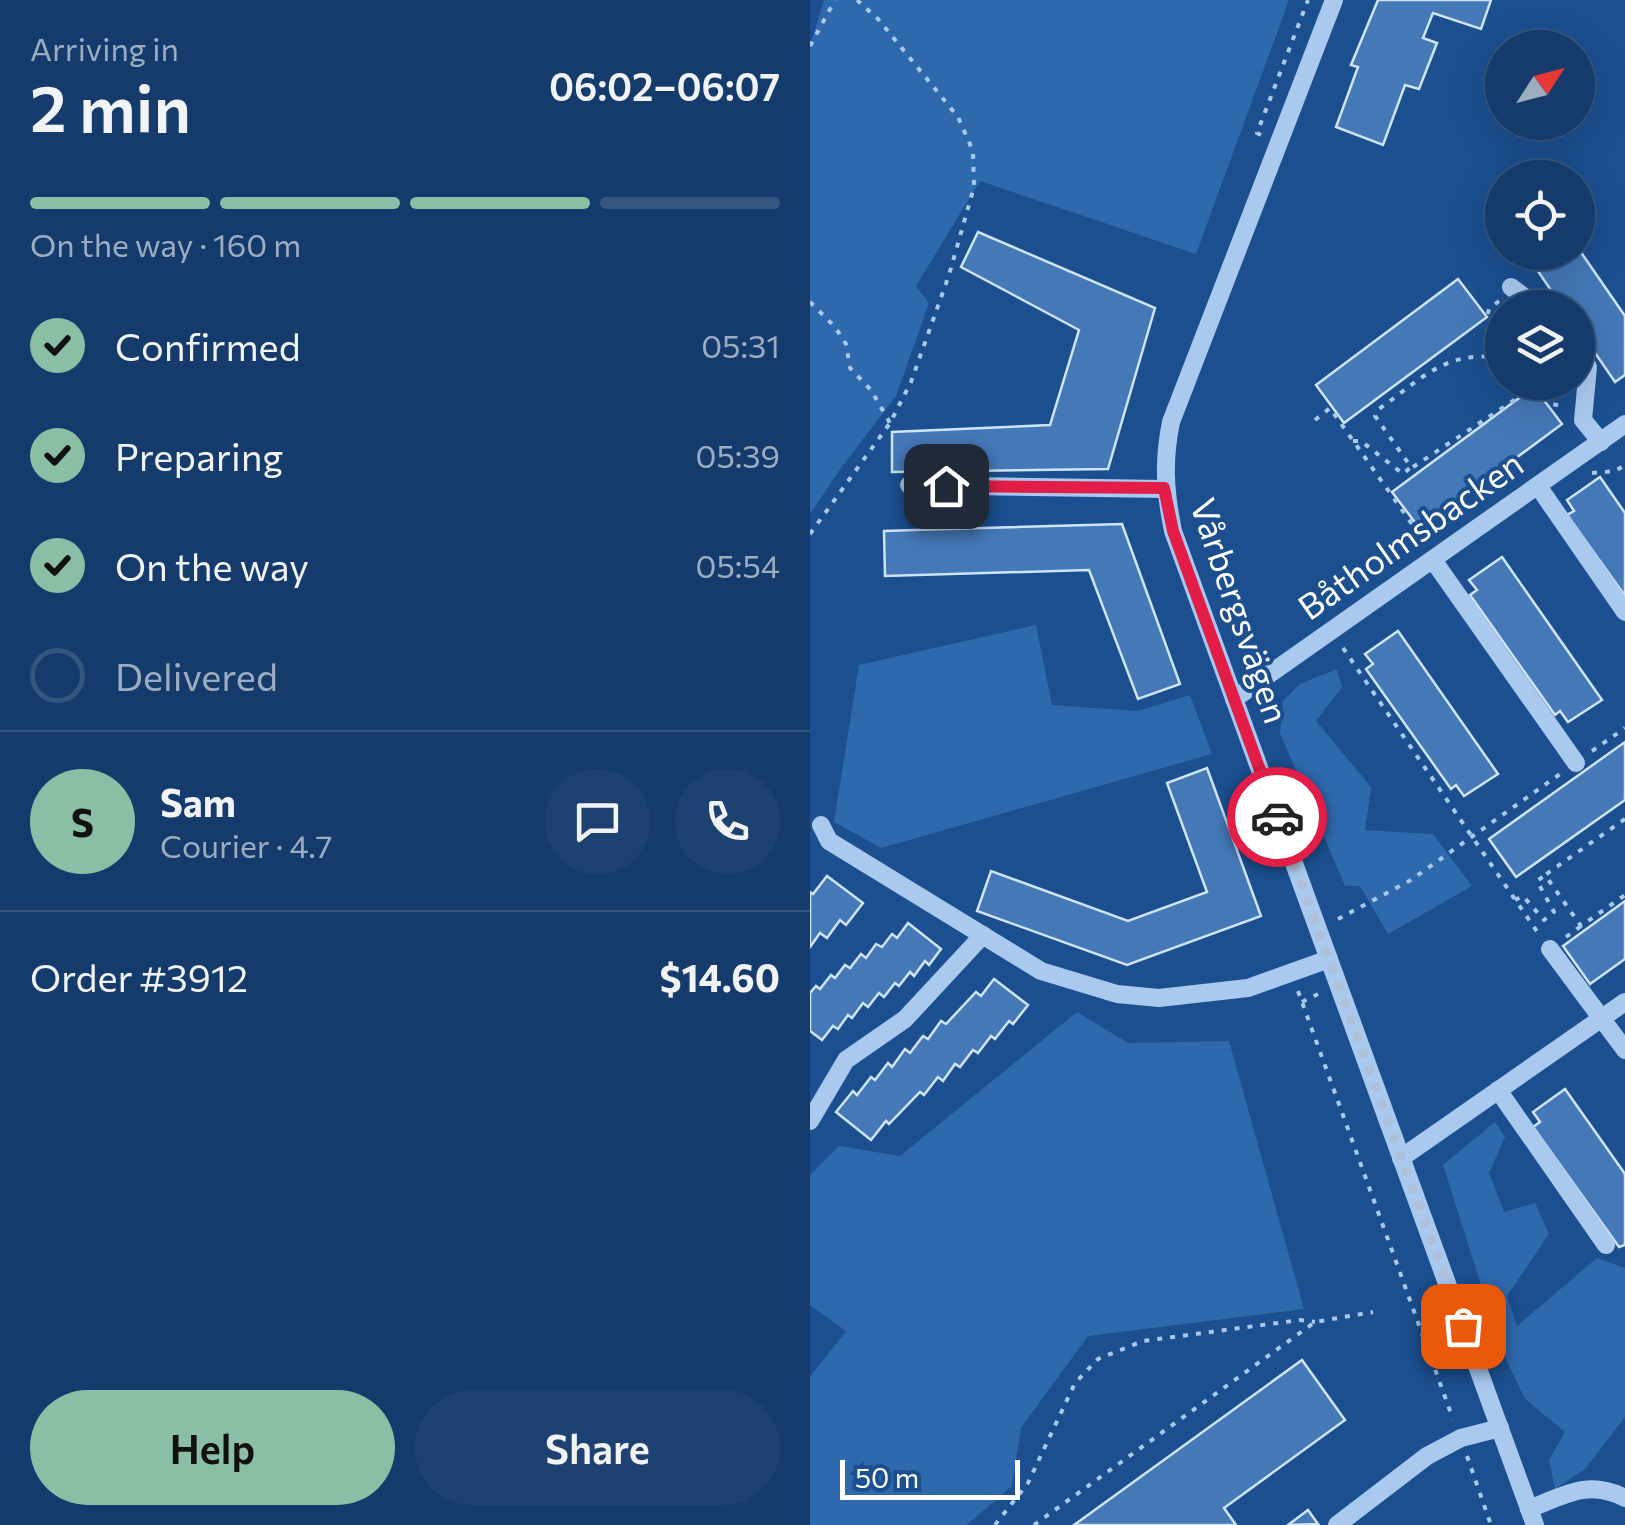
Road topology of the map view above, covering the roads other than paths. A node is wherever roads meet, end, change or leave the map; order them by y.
1 (1334, 0) edge
2 (1512, 287) road end
3 (1516, 290) edge
4 (1585, 400) edge
5 (1625, 424) edge
6 (1600, 442) junction
7 (909, 485) dead end
8 (1538, 486) junction
9 (1164, 488) junction
10 (1434, 560) junction
11 (1625, 612) edge
12 (1234, 699) junction
13 (1576, 763) road end
14 (821, 825) dead end
15 (983, 935) junction
16 (1550, 949) road end
17 (1329, 958) junction
18 (1625, 1002) edge
19 (1603, 1018) junction
20 (1625, 1050) edge
21 (1498, 1090) junction
22 (810, 1121) edge
23 (1401, 1158) junction
24 (1606, 1245) dead end
25 (1500, 1428) junction
26 (1625, 1498) edge
27 (1532, 1517) edge
28 (1337, 1525) edge

1 - 9 street, Vårbergsvägen
2 - 3 street
4 - 6 street
5 - 6 street, Båtholmsbacken
6 - 8 street, Båtholmsbacken
7 - 9 street
8 - 10 street, Båtholmsbacken
8 - 11 street
9 - 12 street, Vårbergsvägen
10 - 12 street, Båtholmsbacken
10 - 13 street
12 - 17 street, Vårbergsvägen
14 - 15 street
15 - 17 street
15 - 22 street
16 - 19 street
17 - 23 street, Vårbergsvägen
18 - 19 street
19 - 20 street
19 - 21 street
21 - 23 street
21 - 24 street
23 - 25 street, Vårbergsvägen
25 - 27 street, Vårbergsvägen
25 - 28 street
26 - 27 street

